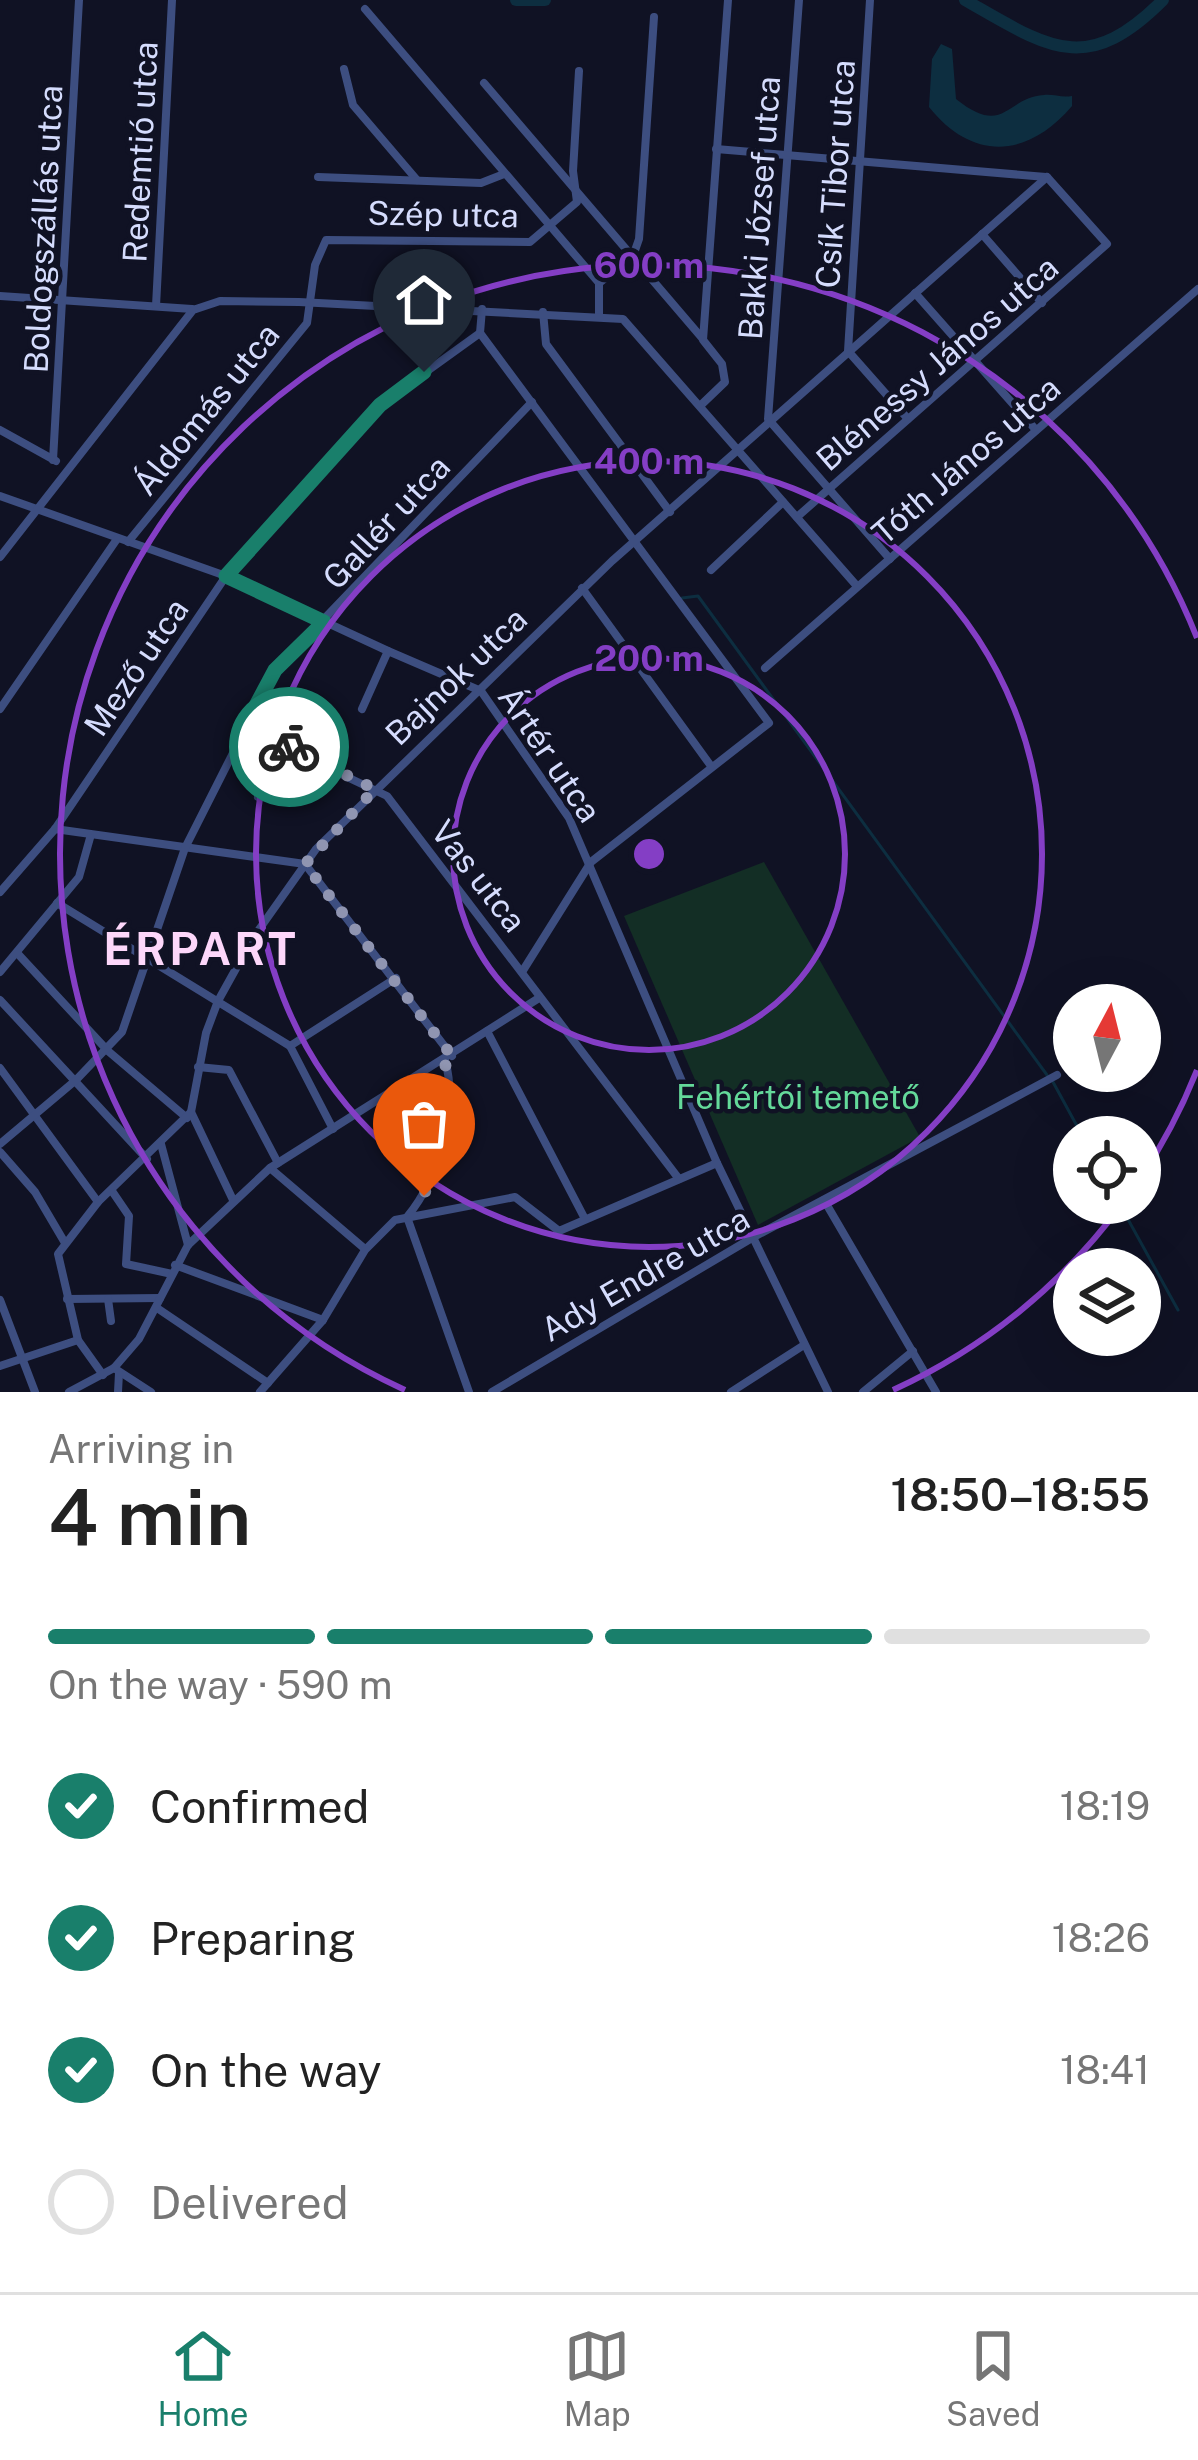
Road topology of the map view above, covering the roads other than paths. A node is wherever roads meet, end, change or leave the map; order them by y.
1 (79, 0) edge
2 (172, 0) edge
3 (728, 0) edge
4 (799, 0) edge
5 (870, 0) edge
6 (364, 9) dead end
7 (654, 17) dead end
8 (344, 69) dead end
9 (579, 71) dead end
10 (484, 83) dead end
11 (716, 149) junction
12 (787, 154) junction
13 (861, 161) junction
14 (504, 174) junction
15 (318, 177) dead end
16 (1047, 177) junction
17 (418, 181) junction
18 (576, 191) junction
19 (550, 227) junction
20 (982, 234) junction
21 (633, 256) junction
22 (599, 283) junction
23 (1198, 289) edge
24 (915, 293) junction
25 (0, 296) edge
26 (64, 300) junction
27 (311, 303) junction
28 (1042, 303) junction
29 (156, 306) junction
30 (193, 310) junction
31 (482, 310) junction
32 (543, 312) junction
33 (599, 314) junction
34 (480, 333) junction
35 (704, 340) junction
36 (848, 351) junction
37 (975, 362) junction
38 (532, 402) junction
39 (700, 405) junction
40 (768, 419) junction
41 (908, 419) junction
42 (0, 430) edge
43 (1036, 430) junction
44 (737, 449) junction
45 (53, 460) junction
46 (66, 466) junction
47 (831, 489) junction
48 (0, 496) edge
49 (783, 502) junction
50 (34, 508) junction
51 (670, 512) junction
52 (797, 518) junction
53 (117, 539) junction
54 (638, 541) junction
55 (128, 542) junction
56 (0, 557) edge
57 (890, 559) junction
58 (711, 570) dead end
59 (226, 576) junction
60 (856, 586) junction
61 (582, 588) junction
62 (324, 622) junction
63 (388, 651) junction
64 (765, 668) dead end
65 (481, 692) junction
66 (0, 709) edge
67 (362, 710) dead end
68 (244, 728) junction
69 (284, 745) junction
70 (712, 766) junction
71 (375, 789) junction
72 (258, 797) dead end
73 (55, 830) junction
74 (90, 838) junction
75 (185, 848) junction
76 (591, 862) junction
77 (305, 864) junction
78 (0, 892) edge
79 (57, 903) junction
80 (18, 954) junction
81 (148, 958) junction
82 (0, 972) edge
83 (522, 972) junction
84 (396, 978) junction
85 (539, 998) junction
86 (0, 1000) edge
87 (218, 1001) junction
88 (487, 1031) junction
89 (290, 1046) junction
90 (108, 1051) junction
91 (448, 1058) junction
92 (0, 1067) edge
93 (198, 1067) junction
94 (1053, 1078) edge
95 (76, 1080) junction
96 (34, 1112) junction
97 (189, 1115) junction
98 (332, 1129) junction
99 (161, 1144) junction
100 (0, 1148) edge
101 (147, 1159) junction
102 (717, 1163) junction
103 (274, 1166) junction
104 (680, 1179) junction
105 (112, 1191) junction
106 (232, 1200) junction
107 (824, 1200) junction
108 (98, 1202) junction
109 (407, 1217) junction
110 (585, 1219) junction
111 (752, 1238) junction
112 (65, 1244) junction
113 (188, 1245) junction
114 (365, 1250) junction
115 (174, 1270) junction
116 (67, 1299) junction
117 (108, 1299) junction
118 (0, 1300) edge
119 (159, 1303) junction
120 (323, 1320) junction
121 (111, 1321) dead end
122 (79, 1340) junction
123 (804, 1345) junction
124 (913, 1351) junction
125 (22, 1358) junction
126 (0, 1366) edge
127 (116, 1371) junction
128 (103, 1375) junction
129 (268, 1384) junction
130 (35, 1392) edge
131 (69, 1392) edge
132 (118, 1392) edge
133 (151, 1392) edge
134 (260, 1392) edge
135 (470, 1392) edge
136 (492, 1392) edge
137 (731, 1392) edge
138 (828, 1392) edge
139 (863, 1392) edge
140 (935, 1392) edge

1 - 26 street, Boldogszállás utca
2 - 29 street, Redemtió utca
3 - 11 street
4 - 12 street, Bakki József utca
5 - 13 street, Csík Tibor utca
6 - 14 street
7 - 21 street
8 - 17 street
9 - 18 street
10 - 18 street
11 - 12 street
11 - 35 street
12 - 13 street
12 - 40 street, Bakki József utca
13 - 16 street
13 - 36 street, Csík Tibor utca
14 - 17 street
14 - 19 street
15 - 17 street
16 - 20 street, Bajnok utca
16 - 28 street, Blénessy János utca
18 - 19 street
18 - 21 street
19 - 22 street
19 - 27 street, Szép utca
20 - 24 street, Bajnok utca
20 - 28 street
21 - 22 street
21 - 35 street
22 - 33 street
23 - 43 street, Tóth János utca
24 - 36 street, Bajnok utca
24 - 37 street
25 - 26 street
26 - 29 street
26 - 45 street, Boldogszállás utca
27 - 30 street
27 - 31 street
27 - 55 street, Áldomás utca
28 - 37 street, Blénessy János utca
29 - 30 street
30 - 46 street
31 - 32 street
31 - 34 street
32 - 33 street
32 - 51 street
33 - 39 street
34 - 38 street
34 - 59 street, Mező utca
35 - 39 street
36 - 40 street, Bajnok utca
36 - 41 street
37 - 41 street, Blénessy János utca
37 - 43 street
38 - 54 street
38 - 62 street, Gallér utca
39 - 44 street
40 - 44 street, Bajnok utca
40 - 47 street
41 - 47 street, Blénessy János utca
42 - 45 street
43 - 57 street, Tóth János utca
44 - 49 street
44 - 51 street, Bajnok utca
45 - 46 street
46 - 50 street
47 - 52 street, Blénessy János utca
47 - 57 street
48 - 50 street, Ártér utca
49 - 52 street
49 - 58 street
50 - 53 street, Ártér utca
50 - 56 street
51 - 54 street, Bajnok utca
52 - 60 street
53 - 55 street, Ártér utca
53 - 66 street
54 - 61 street, Bajnok utca
54 - 70 street
55 - 59 street, Ártér utca
57 - 60 street, Tóth János utca
59 - 62 street, Ártér utca
59 - 73 street, Mező utca
60 - 64 street, Tóth János utca
61 - 65 street, Bajnok utca
61 - 70 street
62 - 63 street, Ártér utca
62 - 68 street, Gallér utca
63 - 65 street, Ártér utca
63 - 67 street
65 - 71 street, Bajnok utca
65 - 76 street, Ártér utca
68 - 69 street
68 - 75 street, Gallér utca
69 - 71 street
69 - 72 street
70 - 76 street
71 - 77 street, Bajnok utca
71 - 83 street, Vas utca
73 - 74 street
73 - 78 street, Mező utca
74 - 75 street
74 - 79 street
75 - 77 street
75 - 81 street, Gallér utca
76 - 83 street
76 - 102 street, Ártér utca
77 - 84 street
77 - 87 street, Bajnok utca
79 - 80 street
79 - 81 street
80 - 82 street
80 - 90 street
81 - 87 street
81 - 90 street, Gallér utca
83 - 85 street, Vas utca
84 - 89 street
84 - 91 street
85 - 88 street
85 - 104 street, Vas utca
86 - 95 street
87 - 89 street
87 - 93 street, Bajnok utca
88 - 91 street
88 - 110 street
89 - 98 street
90 - 95 street
90 - 97 street
91 - 98 street
91 - 109 street
92 - 96 street
93 - 97 street, Bajnok utca
93 - 103 street
94 - 107 street, Ady Endre utca
95 - 96 street
95 - 101 street
96 - 100 street
96 - 108 street
97 - 99 street
97 - 106 street
98 - 103 street
99 - 101 street
99 - 113 street
100 - 112 street
101 - 105 street
102 - 104 street
102 - 111 street, Ártér utca
103 - 106 street
103 - 114 street
104 - 110 street
105 - 108 street
105 - 115 street
106 - 113 street
107 - 111 street, Ady Endre utca
107 - 124 street
108 - 112 street
109 - 110 street
109 - 114 street
109 - 135 street
111 - 123 street, Ártér utca
111 - 136 street, Ady Endre utca
112 - 116 street
113 - 115 street
114 - 120 street
115 - 119 street
115 - 120 street
116 - 117 street
116 - 122 street
117 - 119 street
117 - 121 street
118 - 125 street
119 - 127 street
119 - 129 street
120 - 129 street
122 - 125 street
122 - 128 street
123 - 137 street
123 - 138 street, Ártér utca
124 - 139 street
124 - 140 street
125 - 126 street
125 - 130 street
127 - 128 street
127 - 132 street
127 - 133 street
128 - 131 street
129 - 134 street

